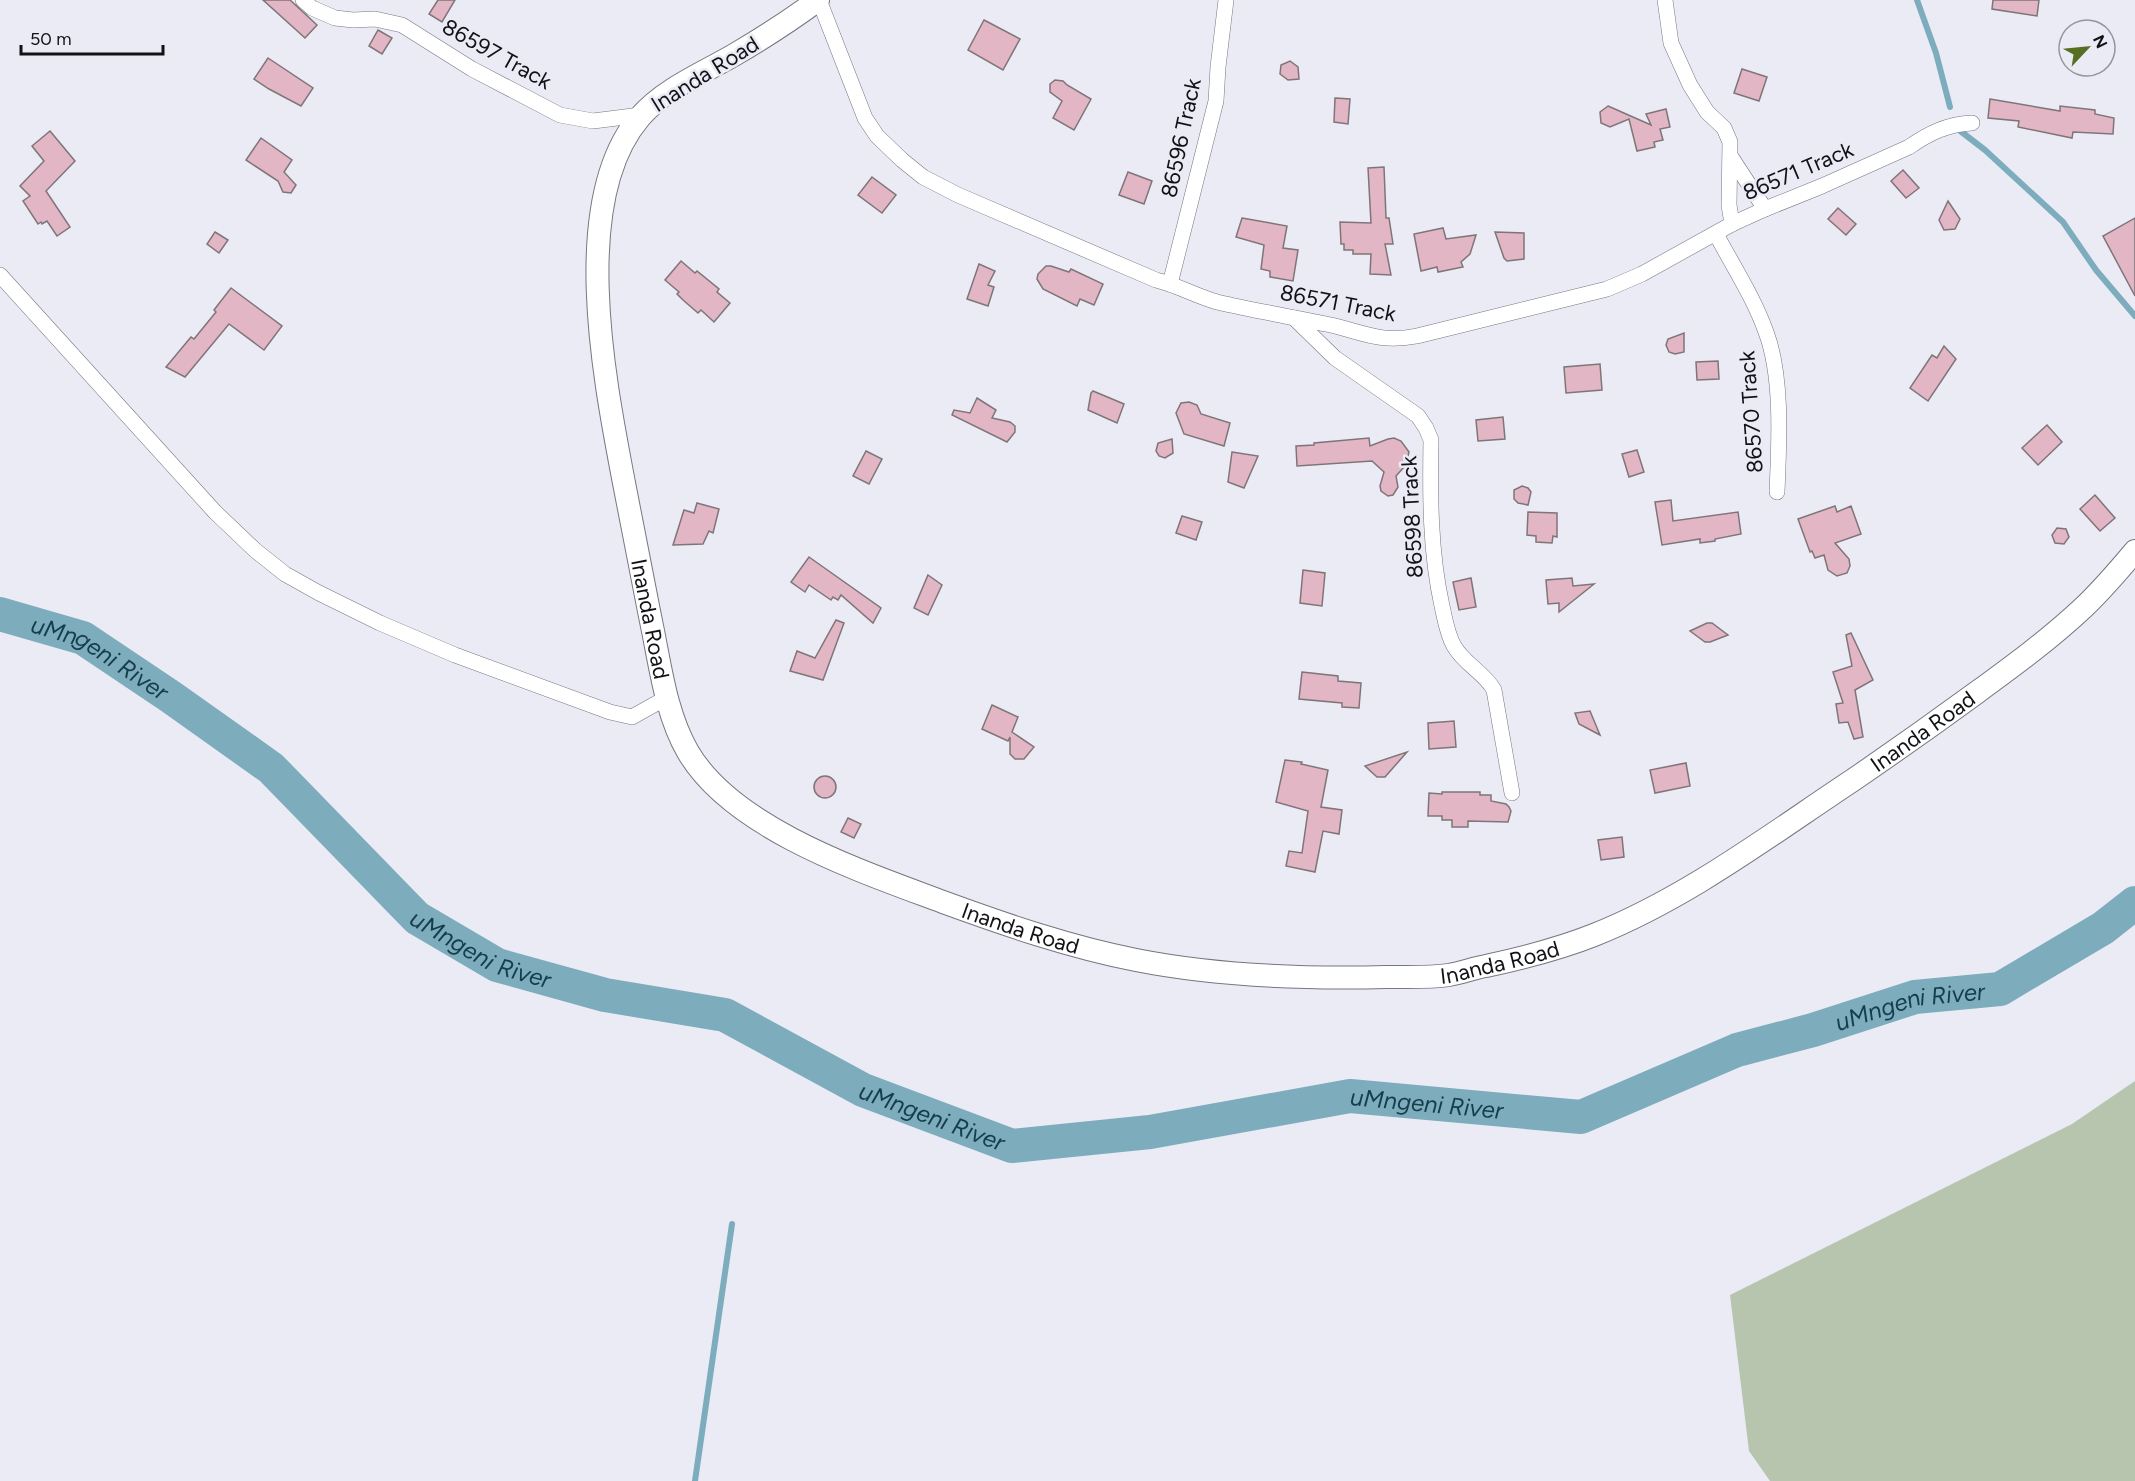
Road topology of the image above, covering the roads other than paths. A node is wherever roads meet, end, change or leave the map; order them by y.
1 (303, 0) edge
2 (818, 0) edge
3 (1226, 0) edge
4 (1665, 0) edge
5 (641, 115) junction
6 (1972, 123) dead end
7 (1731, 157) junction
8 (1765, 209) junction
9 (1732, 224) junction
10 (1716, 234) junction
11 (0, 275) edge
12 (1170, 284) junction
13 (1294, 318) junction
14 (1778, 492) dead end
15 (2135, 552) edge
16 (666, 698) junction
17 (1512, 793) dead end

1 - 5 street, 86597 Track
2 - 5 street, Inanda Road
2 - 12 street, 86571 Track
3 - 12 street, 86596 Track
4 - 7 street
5 - 16 street, Inanda Road
6 - 8 street, 86571 Track
7 - 8 street
7 - 9 street
8 - 9 street, 86571 Track
9 - 10 street, 86571 Track
10 - 13 street, 86571 Track
10 - 14 street, 86570 Track
11 - 16 street
12 - 13 street, 86571 Track
13 - 17 street, 86598 Track
15 - 16 street, Inanda Road

